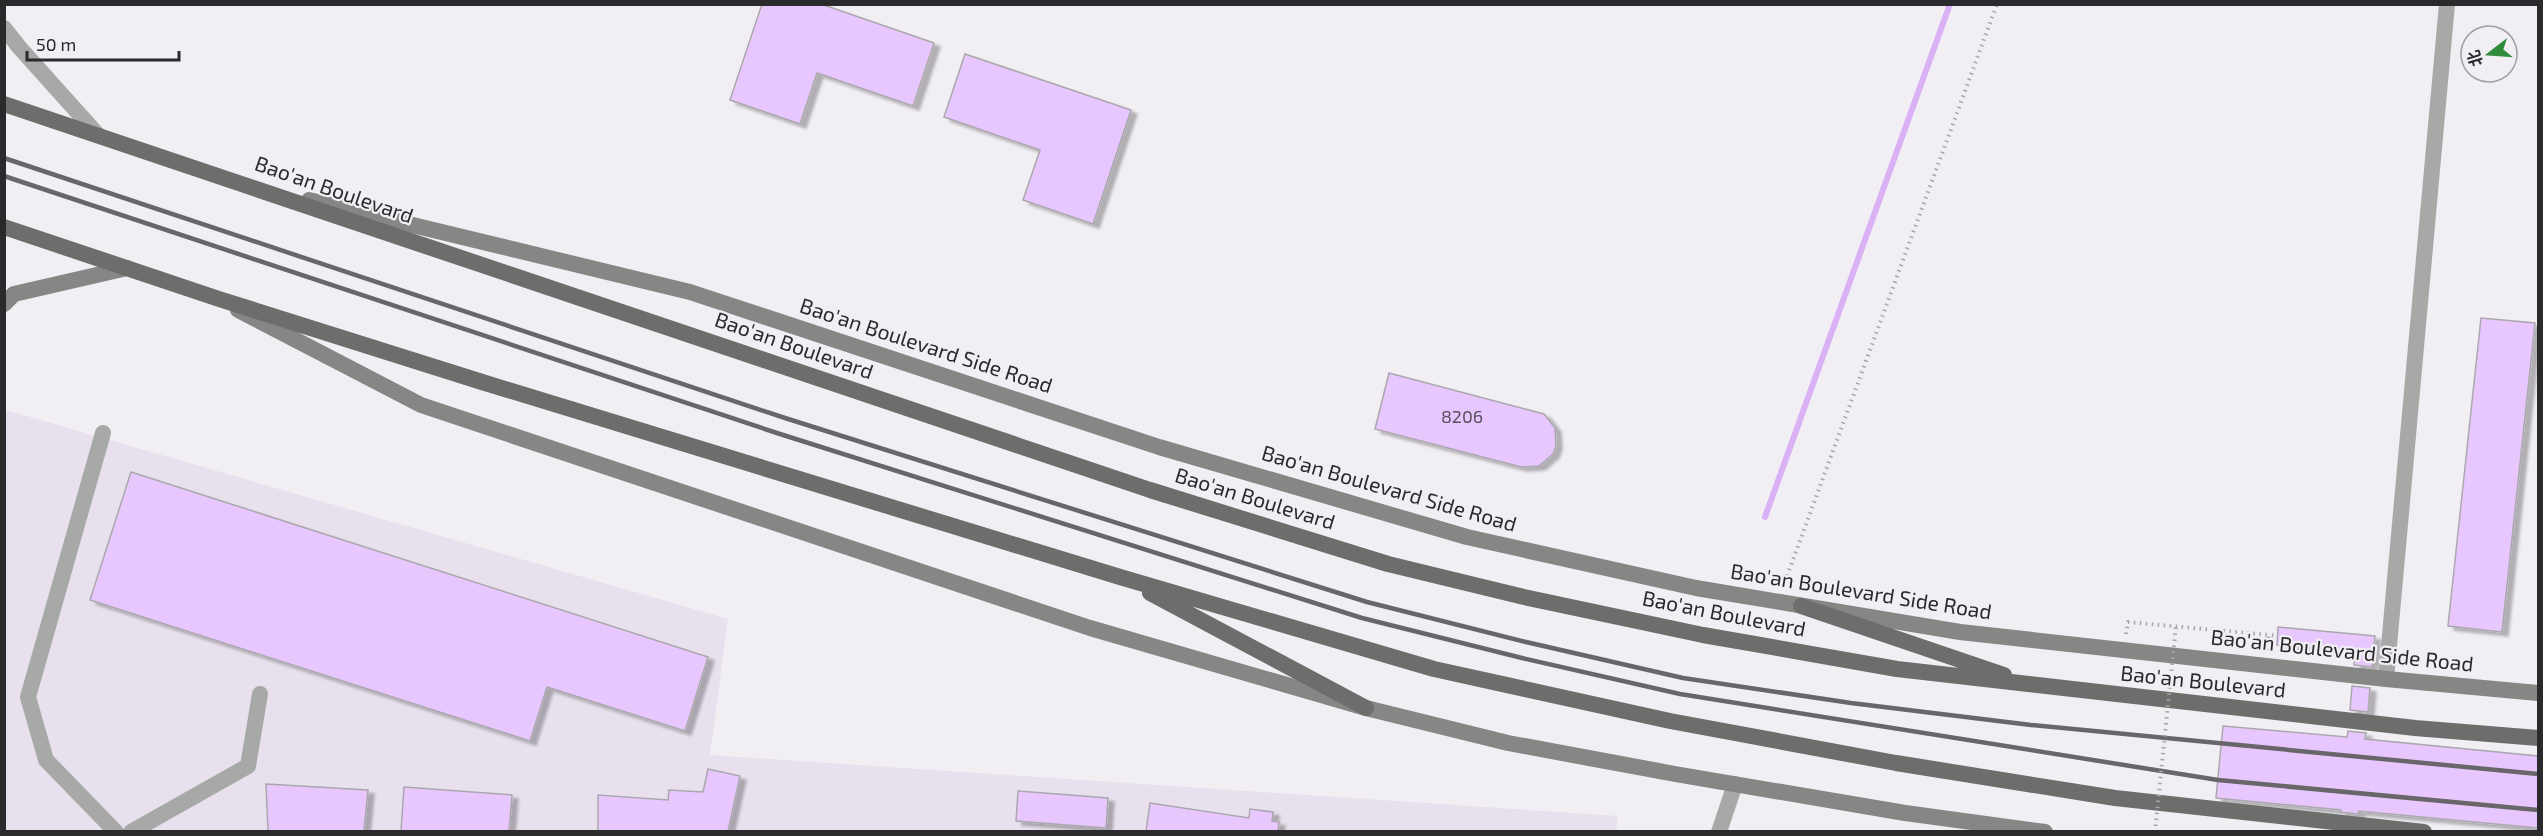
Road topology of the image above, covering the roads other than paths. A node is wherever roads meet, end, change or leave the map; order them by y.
1 (2447, 4) edge
2 (4, 28) edge
3 (4, 104) edge
4 (98, 135) junction
5 (257, 188) junction
6 (4, 227) edge
7 (127, 268) junction
8 (219, 299) junction
9 (4, 304) edge
10 (103, 433) dead end
11 (1120, 577) junction
12 (1801, 606) junction
13 (2386, 679) junction
14 (2036, 687) junction
15 (2538, 693) edge
16 (260, 694) dead end
17 (1366, 708) junction
18 (2538, 738) edge
19 (1735, 784) junction
20 (116, 831) edge
21 (131, 831) edge
22 (1719, 831) edge
23 (2045, 831) edge
24 (2424, 831) edge

1 - 13 street
2 - 4 street
3 - 4 main road, Bao'an Boulevard
4 - 5 main road, Bao'an Boulevard
5 - 12 main road, Bao'an Boulevard Side Road
5 - 14 main road, Bao'an Boulevard
6 - 7 main road
7 - 8 main road
7 - 9 main road
8 - 11 main road
8 - 17 main road
10 - 20 street
11 - 17 main road
11 - 24 main road
12 - 13 main road, Bao'an Boulevard Side Road
12 - 14 main road
13 - 15 main road, Bao'an Boulevard Side Road
14 - 18 main road, Bao'an Boulevard
16 - 21 street
17 - 19 main road
19 - 22 street
19 - 23 main road

